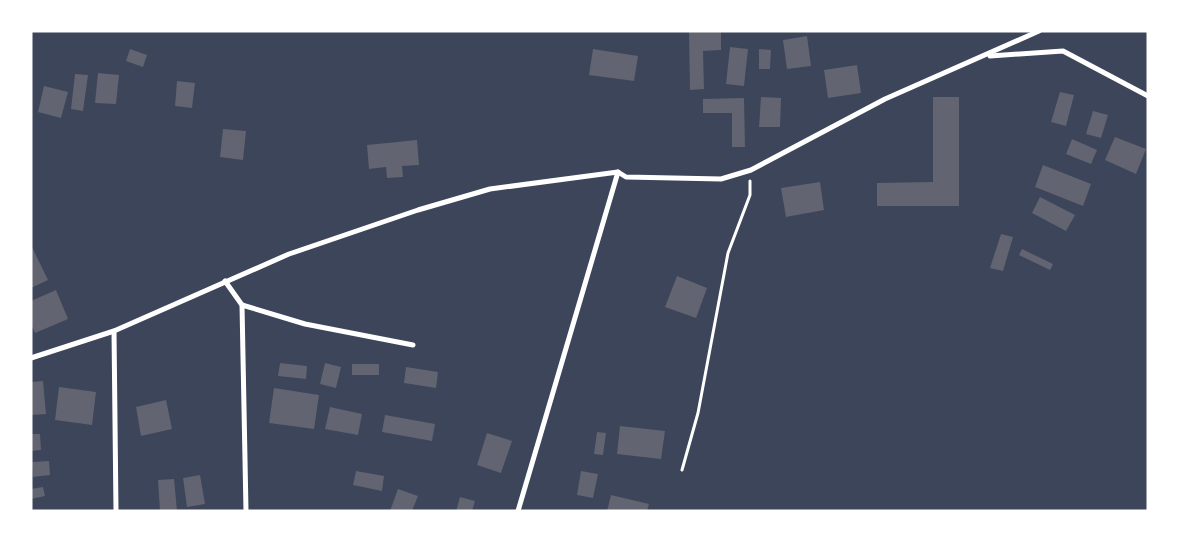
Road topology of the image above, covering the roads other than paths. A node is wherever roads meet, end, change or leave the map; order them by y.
1 (1039, 31) edge
2 (987, 56) junction
3 (1148, 96) edge
4 (618, 172) junction
5 (225, 281) junction
6 (242, 305) junction
7 (114, 331) junction
8 (413, 345) dead end
9 (31, 358) edge
10 (116, 511) edge
11 (246, 511) edge
12 (518, 511) edge

1 - 2 street
2 - 3 street
2 - 4 street
4 - 5 street
4 - 12 street
5 - 6 street
5 - 7 street
6 - 8 street
6 - 11 street
7 - 9 street
7 - 10 street

